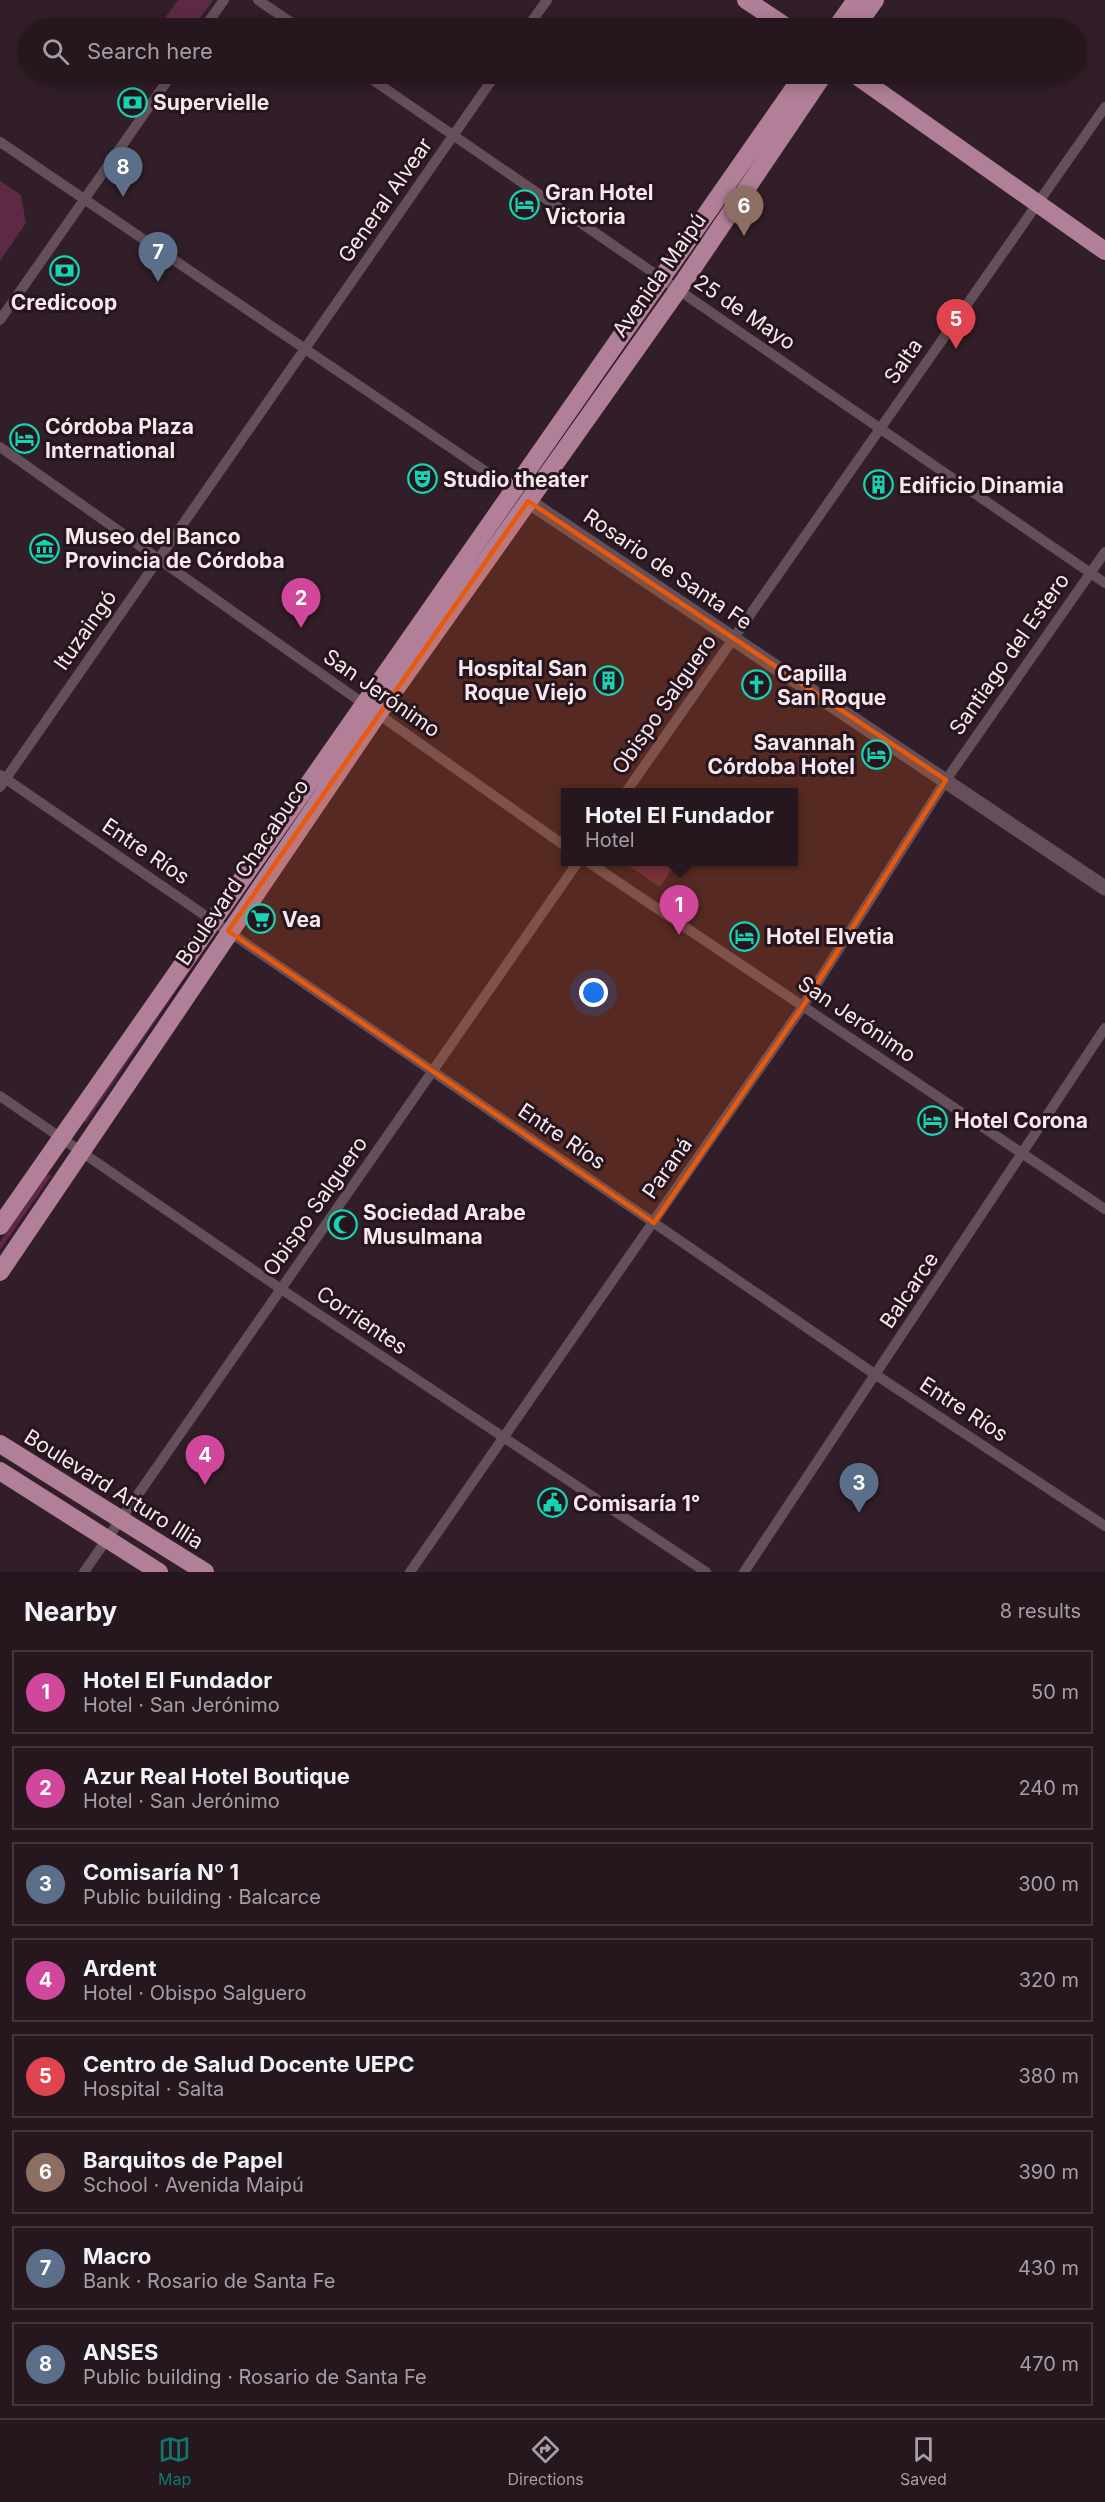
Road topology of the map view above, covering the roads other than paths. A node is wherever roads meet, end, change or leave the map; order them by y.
1 (224, 0) edge
2 (258, 0) edge
3 (547, 0) edge
4 (746, 0) edge
5 (856, 0) edge
6 (875, 0) edge
7 (211, 18) edge
8 (284, 18) edge
9 (534, 18) edge
10 (773, 18) edge
11 (843, 18) edge
12 (862, 18) edge
13 (165, 84) edge
14 (379, 84) edge
15 (489, 84) edge
16 (797, 84) edge
17 (817, 84) edge
18 (868, 84) edge
19 (1105, 107) edge
20 (454, 135) junction
21 (0, 142) edge
22 (84, 199) junction
23 (1036, 204) junction
24 (1105, 251) edge
25 (663, 279) junction
26 (678, 290) junction
27 (0, 320) edge
28 (306, 350) junction
29 (880, 428) junction
30 (0, 447) edge
31 (521, 496) junction
32 (1105, 552) edge
33 (158, 559) junction
34 (1090, 573) junction
35 (1105, 583) edge
36 (734, 639) junction
37 (370, 709) junction
38 (2, 780) edge
39 (946, 780) junction
40 (629, 788) edge
41 (561, 843) edge
42 (575, 866) edge
43 (595, 866) edge
44 (1105, 888) edge
45 (212, 920) junction
46 (228, 931) junction
47 (803, 1006) junction
48 (1105, 1028) edge
49 (432, 1071) junction
50 (0, 1096) edge
51 (62, 1137) junction
52 (82, 1150) junction
53 (1023, 1154) junction
54 (1105, 1209) edge
55 (654, 1222) junction
56 (0, 1226) edge
57 (0, 1272) edge
58 (281, 1289) junction
59 (876, 1375) junction
60 (504, 1437) junction
61 (0, 1444) edge
62 (0, 1471) edge
63 (121, 1520) junction
64 (1105, 1526) edge
65 (108, 1539) junction
66 (84, 1572) edge
67 (159, 1572) edge
68 (205, 1572) edge
69 (410, 1572) edge
70 (706, 1572) edge
71 (744, 1572) edge

1 - 7 street
2 - 8 street
3 - 9 street
4 - 10 main road
5 - 11 main road
6 - 12 main road
13 - 22 street
14 - 20 street, 25 de Mayo
15 - 20 street, General Alvear
16 - 25 main road, Avenida Maipú
17 - 26 main road, Avenida Maipú
18 - 23 main road
19 - 23 street, Salta
20 - 25 street, 25 de Mayo
20 - 28 street, General Alvear
21 - 22 street, Rosario de Santa Fe
22 - 27 street
22 - 28 street, Rosario de Santa Fe
23 - 24 main road
23 - 29 street, Salta
25 - 26 street, 25 de Mayo
25 - 31 main road, Avenida Maipú
26 - 29 street, 25 de Mayo
26 - 31 main road, Avenida Maipú
28 - 31 street, Rosario de Santa Fe
28 - 33 street, Ituzaingó
29 - 34 street, 25 de Mayo
29 - 36 street, Salta
30 - 33 street, San Jerónimo
31 - 36 street, Rosario de Santa Fe
31 - 37 main road, Boulevard Chacabuco
32 - 34 street, Santiago del Estero
33 - 37 street, San Jerónimo
33 - 38 street, Ituzaingó
34 - 35 street, 25 de Mayo
34 - 39 street, Santiago del Estero
36 - 39 street, Rosario de Santa Fe
36 - 40 street, Obispo Salguero
37 - 41 street, San Jerónimo
37 - 45 main road, Boulevard Chacabuco
37 - 46 main road, Boulevard Chacabuco
38 - 45 street, Entre Ríos
39 - 44 street, Rosario de Santa Fe
39 - 47 street, Paraná
42 - 49 street, Obispo Salguero
43 - 47 street, San Jerónimo
45 - 46 street, Entre Ríos
45 - 51 main road, Boulevard Chacabuco
46 - 49 street, Entre Ríos
46 - 52 main road, Boulevard Chacabuco
47 - 53 street, San Jerónimo
47 - 55 street, Paraná
48 - 53 street, Balcarce
49 - 55 street, Entre Ríos
49 - 58 street, Obispo Salguero
50 - 51 street, Corrientes
51 - 52 street, Corrientes
51 - 56 main road, Boulevard Chacabuco
52 - 57 main road, Boulevard Chacabuco
52 - 58 street, Corrientes
53 - 54 street, San Jerónimo
53 - 59 street, Balcarce
55 - 59 street, Entre Ríos
55 - 60 street, Paraná
58 - 60 street, Corrientes
58 - 63 street, Obispo Salguero
59 - 64 street, Entre Ríos
59 - 71 street, Balcarce
60 - 69 street, Paraná
60 - 70 street, Corrientes
61 - 63 main road, Boulevard Arturo Illia
62 - 65 main road
63 - 65 street, Obispo Salguero
63 - 68 main road, Boulevard Arturo Illia
65 - 66 street, Obispo Salguero
65 - 67 main road

